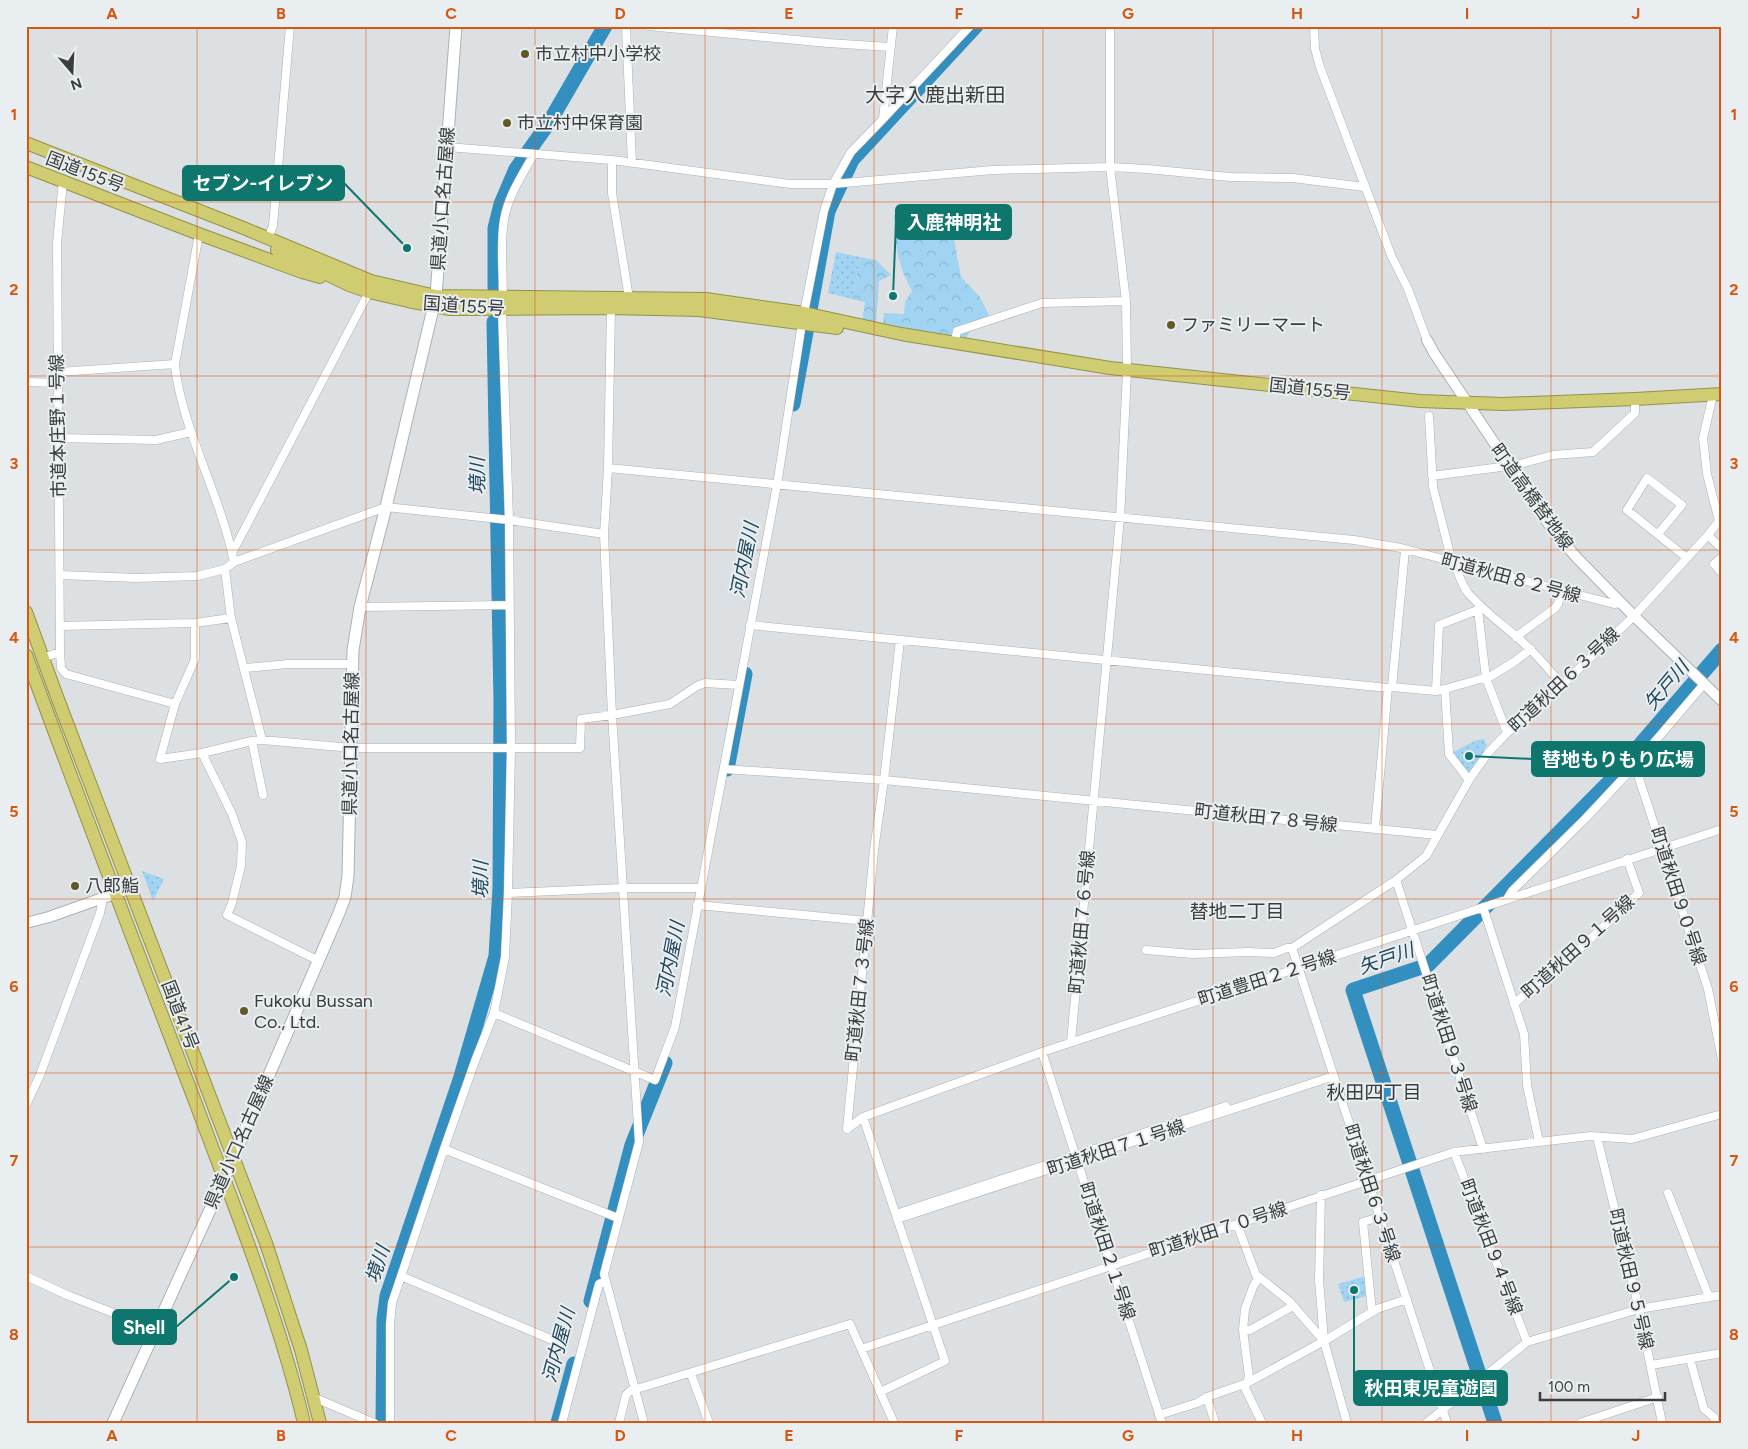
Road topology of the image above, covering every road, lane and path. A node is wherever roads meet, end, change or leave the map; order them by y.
1 (290, 26) edge
2 (456, 26) edge
3 (626, 26) edge
4 (648, 26) edge
5 (893, 26) edge
6 (970, 26) edge
7 (1110, 26) edge
8 (1314, 26) edge
9 (890, 47) junction
10 (884, 119) junction
11 (26, 135) edge
12 (26, 143) edge
13 (447, 147) junction
14 (26, 149) edge
15 (534, 154) junction
16 (612, 160) junction
17 (632, 163) junction
18 (26, 167) edge
19 (1110, 167) junction
20 (63, 181) junction
21 (833, 184) junction
22 (1364, 187) junction
23 (194, 212) junction
24 (241, 227) junction
25 (199, 234) junction
26 (268, 238) junction
27 (349, 285) junction
28 (369, 292) junction
29 (504, 296) junction
30 (629, 298) junction
31 (435, 301) junction
32 (1126, 301) junction
33 (611, 308) junction
34 (502, 309) junction
35 (803, 318) junction
36 (1427, 340) joint
37 (954, 344) junction
38 (175, 364) junction
39 (1127, 370) junction
40 (58, 372) junction
41 (26, 382) edge
42 (58, 383) junction
43 (1718, 394) edge
44 (1635, 399) junction
45 (1467, 403) junction
46 (1430, 416) dead end
47 (191, 432) junction
48 (58, 438) junction
49 (1509, 466) junction
50 (608, 468) junction
51 (1432, 476) junction
52 (777, 484) junction
53 (386, 508) junction
54 (1120, 518) junction
55 (1720, 519) edge
56 (509, 520) junction
57 (604, 534) junction
58 (1658, 534) junction
59 (1708, 535) junction
60 (1403, 549) junction
61 (1722, 549) edge
62 (232, 553) junction
63 (1722, 557) edge
64 (1687, 558) junction
65 (234, 562) junction
66 (1454, 563) junction
67 (226, 569) junction
68 (1722, 573) edge
69 (60, 575) junction
70 (1561, 591) junction
71 (1621, 603) junction
72 (509, 605) junction
73 (360, 607) junction
74 (1480, 609) junction
75 (26, 612) edge
76 (1634, 616) junction
77 (231, 618) junction
78 (195, 623) junction
79 (750, 625) junction
80 (60, 626) junction
81 (1516, 637) junction
82 (900, 640) junction
83 (1531, 649) junction
84 (60, 652) junction
85 (42, 658) junction
86 (27, 660) edge
87 (1107, 661) junction
88 (353, 664) junction
89 (245, 668) junction
90 (1486, 678) junction
91 (1704, 684) junction
92 (739, 685) junction
93 (1562, 685) junction
94 (1390, 687) junction
95 (1445, 689) junction
96 (1436, 691) junction
97 (1722, 701) edge
98 (175, 704) junction
99 (612, 716) junction
100 (1507, 733) junction
101 (262, 740) junction
102 (252, 741) junction
103 (352, 748) junction
104 (509, 748) junction
105 (202, 753) junction
106 (1634, 764) junction
107 (724, 769) junction
108 (884, 780) junction
109 (1470, 780) junction
110 (263, 795) dead end
111 (1094, 801) junction
112 (1374, 828) junction
113 (1722, 829) edge
114 (1437, 835) junction
115 (1663, 848) junction
116 (1627, 860) junction
117 (1396, 880) junction
118 (130, 888) junction
119 (623, 888) junction
120 (700, 888) junction
121 (116, 893) junction
122 (508, 893) junction
123 (103, 898) junction
124 (1507, 898) junction
125 (697, 904) junction
126 (1483, 907) junction
127 (867, 921) junction
128 (26, 923) edge
129 (1413, 930) junction
130 (1292, 948) junction
131 (1146, 950) dead end
132 (318, 961) junction
133 (1298, 968) junction
134 (1514, 1004) junction
135 (494, 1014) junction
136 (1071, 1042) junction
137 (1042, 1052) junction
138 (1722, 1060) edge
139 (633, 1071) junction
140 (1333, 1074) junction
141 (26, 1105) edge
142 (1722, 1114) edge
143 (863, 1117) junction
144 (846, 1129) joint
145 (1597, 1136) junction
146 (1539, 1142) junction
147 (1483, 1148) junction
148 (444, 1149) junction
149 (1454, 1152) junction
150 (234, 1156) junction
151 (1077, 1158) junction
152 (224, 1179) junction
153 (1368, 1180) junction
154 (1668, 1193) dead end
155 (1321, 1195) junction
156 (897, 1217) junction
157 (1380, 1217) junction
158 (618, 1218) junction
159 (1237, 1224) junction
160 (1111, 1266) junction
161 (26, 1276) edge
162 (401, 1276) junction
163 (1259, 1277) junction
164 (605, 1281) junction
165 (1722, 1295) edge
166 (1709, 1297) junction
167 (1407, 1299) junction
168 (1293, 1306) junction
169 (1639, 1309) junction
170 (1372, 1312) junction
171 (932, 1325) junction
172 (155, 1329) junction
173 (1244, 1330) junction
174 (1324, 1341) junction
175 (1527, 1342) junction
176 (562, 1344) dead end
177 (861, 1349) junction
178 (1722, 1353) edge
179 (1690, 1359) junction
180 (1651, 1365) junction
181 (691, 1374) junction
182 (1247, 1383) junction
183 (635, 1390) junction
184 (880, 1392) junction
185 (1207, 1397) junction
186 (1658, 1397) junction
187 (315, 1398) junction
188 (1443, 1409) junction
189 (1160, 1419) edge
190 (1717, 1419) edge
191 (113, 1423) edge
192 (304, 1423) edge
193 (320, 1423) edge
194 (374, 1423) edge
195 (390, 1423) edge
196 (562, 1423) edge
197 (619, 1423) edge
198 (644, 1423) edge
199 (709, 1423) edge
200 (894, 1423) edge
201 (1215, 1423) edge
202 (1262, 1423) edge
203 (1347, 1423) edge
204 (1426, 1423) edge
205 (1447, 1423) edge
206 (1580, 1423) edge
207 (1662, 1423) edge

1 - 26 street
2 - 13 main road, 県道小口名古屋線
3 - 17 street
4 - 9 street
5 - 9 street
6 - 10 street
7 - 19 street, 町道秋田７６号線
8 - 22 street
9 - 10 street
10 - 21 street
11 - 24 highway
12 - 23 highway, 国道155号
13 - 15 street
13 - 31 main road, 県道小口名古屋線
14 - 23 highway, 国道155号
15 - 16 street
15 - 29 street
16 - 17 street
16 - 30 street
17 - 21 street
18 - 20 highway
19 - 21 street
19 - 22 street
19 - 32 street, 町道秋田７６号線
20 - 25 highway
20 - 40 street, 市道本庄野１号線
21 - 35 street
22 - 36 street
23 - 24 highway, 国道155号
23 - 27 highway, 国道155号
24 - 26 highway, 国道155号
25 - 27 highway
25 - 38 street
26 - 31 highway, 国道155号
27 - 28 highway, 国道155号
28 - 31 highway, 国道155号
28 - 62 street
29 - 30 highway, 国道155号
29 - 31 highway, 国道155号
29 - 34 street
30 - 35 highway, 国道155号
31 - 34 highway, 国道155号
31 - 53 main road, 県道小口名古屋線
32 - 37 street
32 - 39 street, 町道秋田７６号線
33 - 34 highway, 国道155号
33 - 35 highway, 国道155号
33 - 50 street
34 - 56 street
35 - 37 highway, 国道155号
35 - 52 street
36 - 45 street, 町道高橋替地線
37 - 39 highway, 国道155号
38 - 40 street
38 - 47 street
39 - 45 highway, 国道155号
39 - 54 street, 町道秋田７６号線
40 - 42 street, 市道本庄野１号線
41 - 42 street
42 - 48 street, 市道本庄野１号線
43 - 44 highway, 国道155号
43 - 55 street
44 - 45 highway, 国道155号
44 - 49 street
45 - 49 street, 町道高橋替地線
46 - 51 street
47 - 48 street
47 - 62 street
48 - 69 street, 市道本庄野１号線
49 - 51 street
49 - 71 street, 町道高橋替地線
50 - 52 street, 町道秋田８２号線
50 - 57 street
51 - 66 street
52 - 54 street, 町道秋田８２号線
52 - 79 street
53 - 56 street
53 - 65 street
53 - 73 main road, 県道小口名古屋線
54 - 60 street, 町道秋田８２号線
54 - 87 street, 町道秋田７６号線
55 - 59 street, 町道秋田６３号線
56 - 57 street
56 - 72 street
57 - 99 street
58 - 58 street
58 - 64 street
59 - 61 street
59 - 64 street, 町道秋田６３号線
60 - 66 street, 町道秋田８２号線
60 - 94 street
62 - 65 street
63 - 68 street
64 - 76 street, 町道秋田６３号線
65 - 67 street
66 - 70 street, 町道秋田８２号線
66 - 74 street
67 - 69 street
67 - 77 street
69 - 80 street, 市道本庄野１号線
70 - 71 street, 町道秋田８２号線
70 - 81 street
71 - 76 street, 町道高橋替地線
72 - 73 street
72 - 104 street
73 - 88 main road, 県道小口名古屋線
74 - 81 street
74 - 90 street
74 - 96 street
75 - 85 highway, 国道41号
76 - 91 street, 町道高橋替地線
76 - 93 street, 町道秋田６３号線
77 - 78 street
77 - 89 street
78 - 80 street
78 - 98 street
79 - 82 street
79 - 92 street
80 - 84 street, 市道本庄野１号線
81 - 83 street
82 - 87 street
82 - 108 street, 町道秋田７３号線
83 - 90 street
83 - 93 street
84 - 85 street
84 - 98 street, 市道本庄野１号線
85 - 118 highway, 国道41号
86 - 121 highway, 国道41号
87 - 94 street
87 - 111 street, 町道秋田７６号線
88 - 89 street
88 - 103 main road, 県道小口名古屋線
89 - 101 street
90 - 95 street
90 - 100 street
91 - 97 street, 町道高橋替地線
91 - 106 street
92 - 99 street
92 - 107 street
93 - 100 street, 町道秋田６３号線
94 - 96 street
94 - 112 street
95 - 96 street
95 - 109 street
98 - 105 street
99 - 104 street
99 - 119 street
100 - 109 street, 町道秋田６３号線
101 - 102 street
101 - 103 street
102 - 105 street
102 - 110 street
103 - 104 street
103 - 132 main road, 県道小口名古屋線
104 - 122 street
105 - 132 street
106 - 115 street, 町道秋田９０号線
106 - 124 street
107 - 108 street, 町道秋田７８号線
107 - 120 street
108 - 111 street, 町道秋田７８号線
108 - 127 street, 町道秋田７３号線
109 - 114 street, 町道秋田６３号線
111 - 112 street, 町道秋田７８号線
111 - 136 street, 町道秋田７６号線
112 - 114 street, 町道秋田７８号線
113 - 115 street, 町道豊田２２号線
114 - 117 street, 町道秋田６３号線
115 - 116 street, 町道豊田２２号線
115 - 138 street, 町道秋田９０号線
116 - 124 street, 町道豊田２２号線
116 - 134 street, 町道秋田９１号線
117 - 129 street, 町道秋田９３号線
117 - 130 street, 町道秋田６３号線
118 - 121 street
118 - 150 highway, 国道41号
119 - 120 street
119 - 122 street
119 - 139 street
120 - 125 street
121 - 123 street
121 - 152 highway, 国道41号
122 - 135 street
123 - 128 street
123 - 141 street
124 - 126 street, 町道豊田２２号線
125 - 127 street
125 - 139 street
126 - 129 street, 町道豊田２２号線
126 - 134 street
127 - 144 street, 町道秋田７３号線
129 - 133 street, 町道豊田２２号線
129 - 147 street, 町道秋田９３号線
130 - 131 street
130 - 133 street, 町道秋田６３号線
132 - 150 main road, 県道小口名古屋線
133 - 136 street, 町道豊田２２号線
133 - 140 street, 町道秋田６３号線
134 - 146 street
135 - 139 street
135 - 148 street
136 - 137 street, 町道豊田２２号線
137 - 143 street, 町道豊田２２号線
137 - 151 street, 町道秋田２１号線
139 - 158 street
140 - 151 street, 町道秋田７１号線
140 - 153 street, 町道秋田６３号線
142 - 145 street, 町道秋田７０号線
143 - 144 street, 町道豊田２２号線
143 - 156 street
145 - 146 street, 町道秋田７０号線
145 - 169 street, 町道秋田９５号線
146 - 147 street, 町道秋田７０号線
147 - 149 street, 町道秋田７０号線
148 - 158 street
148 - 162 street
149 - 153 street, 町道秋田７０号線
149 - 175 street, 町道秋田９４号線
150 - 152 main road, 県道小口名古屋線
150 - 187 highway, 国道41号
151 - 156 street, 町道秋田７１号線
151 - 160 street, 町道秋田２１号線
152 - 172 main road, 県道小口名古屋線
152 - 192 highway, 国道41号
153 - 155 street, 町道秋田７０号線
153 - 157 street, 町道秋田６３号線
154 - 166 street
155 - 159 street, 町道秋田７０号線
155 - 174 street
156 - 171 street
157 - 167 street, 町道秋田６３号線
157 - 170 street
158 - 164 street
159 - 160 street, 町道秋田７０号線
159 - 163 street
160 - 171 street, 町道秋田７０号線
160 - 189 street, 町道秋田２１号線
161 - 172 street
162 - 176 street
162 - 195 street
163 - 168 street
163 - 173 street
164 - 183 street
164 - 196 street
165 - 166 street
166 - 169 street
167 - 170 street
167 - 188 street, 町道秋田６３号線
168 - 173 street
168 - 174 street
169 - 175 street
169 - 180 street, 町道秋田９５号線
170 - 174 street
171 - 177 street, 町道秋田７０号線
171 - 184 street
172 - 191 main road, 県道小口名古屋線
173 - 182 street
174 - 182 street
174 - 203 street
175 - 188 street
177 - 181 street
177 - 184 street
178 - 179 street
179 - 180 street
179 - 190 street
180 - 186 street, 町道秋田９５号線
181 - 183 street
181 - 199 street
182 - 185 street
182 - 202 street
183 - 197 street
183 - 198 street
184 - 200 street
185 - 189 street
185 - 201 street
186 - 206 street
186 - 207 street, 町道秋田９５号線
187 - 193 highway, 国道41号
187 - 194 street
188 - 204 street
188 - 205 street, 町道秋田６３号線

